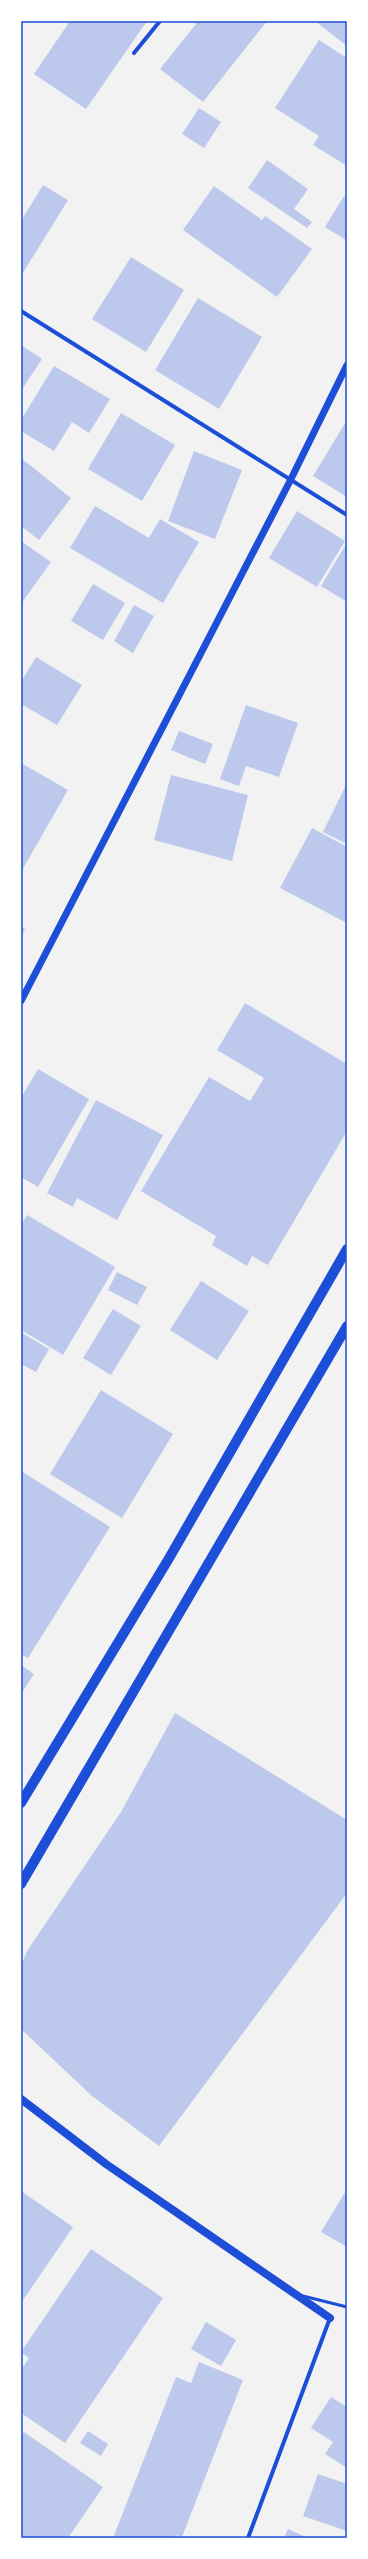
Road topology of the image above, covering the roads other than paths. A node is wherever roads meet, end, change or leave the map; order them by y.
1 (160, 21) edge
2 (134, 53) dead end
3 (21, 311) edge
4 (347, 365) edge
5 (290, 481) junction
6 (347, 515) edge
7 (21, 1001) edge
8 (347, 1249) edge
9 (347, 1326) edge
10 (21, 1802) edge
11 (21, 1884) edge
12 (21, 2099) edge
13 (296, 2294) junction
14 (347, 2307) edge
15 (330, 2318) joint
16 (248, 2538) edge

1 - 2 street
3 - 5 street
4 - 5 street
5 - 6 street
5 - 7 street
8 - 10 main road
9 - 11 main road
12 - 13 main road
13 - 14 lane
13 - 15 main road
15 - 16 street

